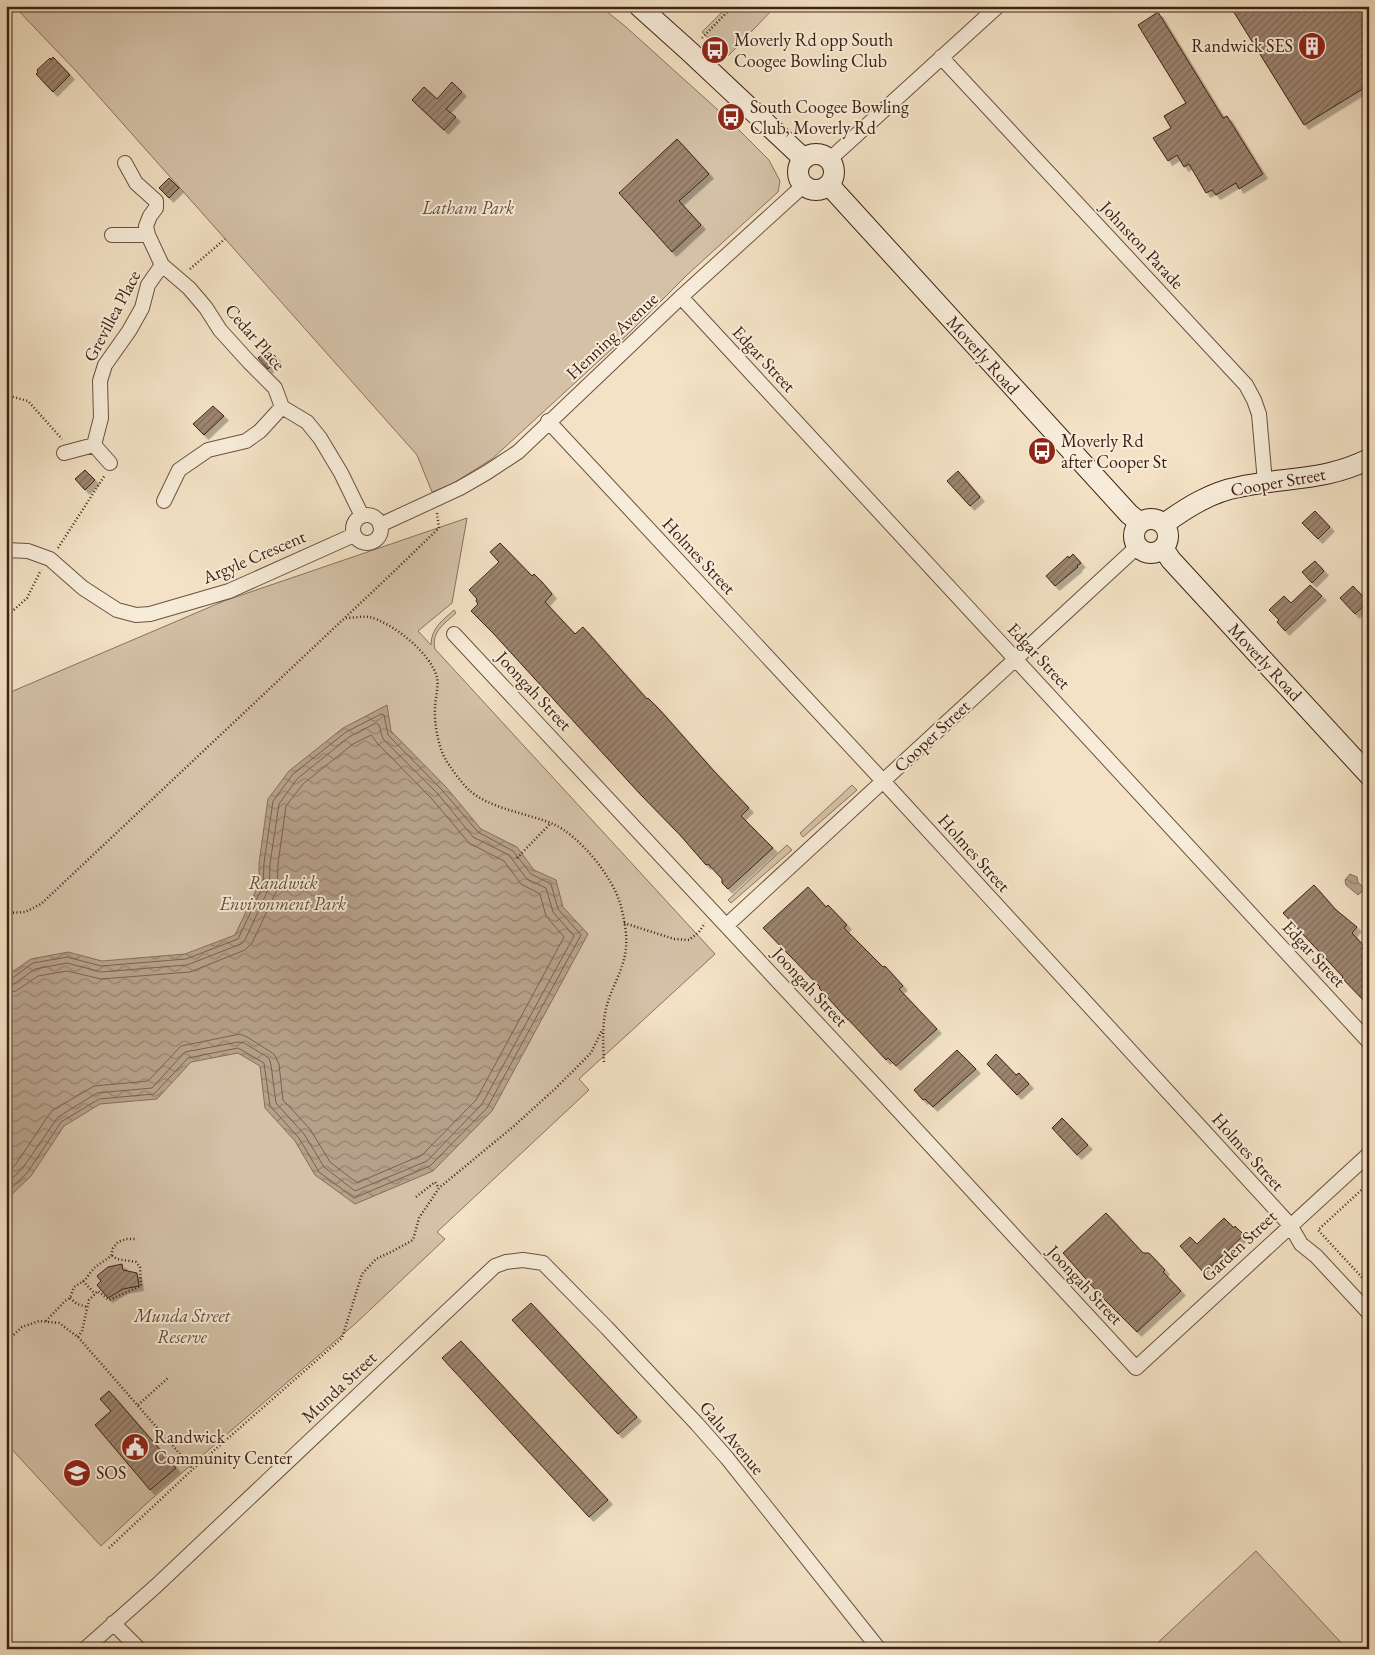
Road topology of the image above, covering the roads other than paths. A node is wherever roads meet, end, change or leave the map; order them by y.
1 (639, 6) edge
2 (998, 6) edge
3 (941, 58) junction
4 (804, 159) junction
5 (829, 160) junction
6 (125, 163) dead end
7 (804, 185) junction
8 (828, 185) junction
9 (112, 235) dead end
10 (148, 235) junction
11 (162, 265) junction
12 (681, 297) junction
13 (282, 407) junction
14 (548, 421) junction
15 (94, 445) junction
16 (68, 452) road end
17 (1369, 458) edge
18 (110, 463) road end
19 (1265, 482) junction
20 (164, 501) dead end
21 (362, 516) junction
22 (1140, 523) junction
23 (380, 524) junction
24 (1164, 524) junction
25 (354, 535) junction
26 (1138, 546) junction
27 (1163, 548) junction
28 (6, 550) edge
29 (454, 634) dead end
30 (1016, 659) junction
31 (1369, 775) edge
32 (883, 781) junction
33 (727, 925) junction
34 (1369, 1042) edge
35 (1369, 1154) edge
36 (1290, 1225) junction
37 (543, 1263) joint
38 (1369, 1313) edge
39 (1136, 1368) joint
40 (114, 1623) junction
41 (85, 1649) edge
42 (139, 1649) edge
43 (879, 1649) edge

1 - 4 street
2 - 3 street
3 - 5 street
3 - 19 street, Johnston Parade
4 - 5 street
4 - 7 street
5 - 8 street
6 - 10 street
7 - 8 street
7 - 12 street, Henning Avenue
8 - 22 street, Moverly Road
9 - 10 street
10 - 11 street, Cedar Place
11 - 13 street, Cedar Place
11 - 15 street, Grevillea Place
12 - 14 street, Henning Avenue
12 - 30 street, Edgar Street
13 - 20 street
13 - 21 street
14 - 23 street, Henning Avenue
14 - 32 street, Holmes Street
15 - 16 street
15 - 18 street
17 - 19 street, Cooper Street
19 - 24 street, Cooper Street
21 - 23 street
21 - 25 street
22 - 24 street
22 - 26 street
23 - 25 street
24 - 27 street
25 - 28 street, Argyle Crescent
26 - 27 street
26 - 30 street, Cooper Street
27 - 31 street, Moverly Road
29 - 33 street, Joongah Street
30 - 32 street, Cooper Street
30 - 34 street, Edgar Street
32 - 33 street, Cooper Street
32 - 36 street, Holmes Street
33 - 39 street, Joongah Street
35 - 36 street, Garden Street
36 - 38 street, Holmes Street
36 - 39 street, Garden Street
37 - 40 street, Munda Street
37 - 43 street, Galu Avenue
40 - 41 street, Munda Street
40 - 42 street

